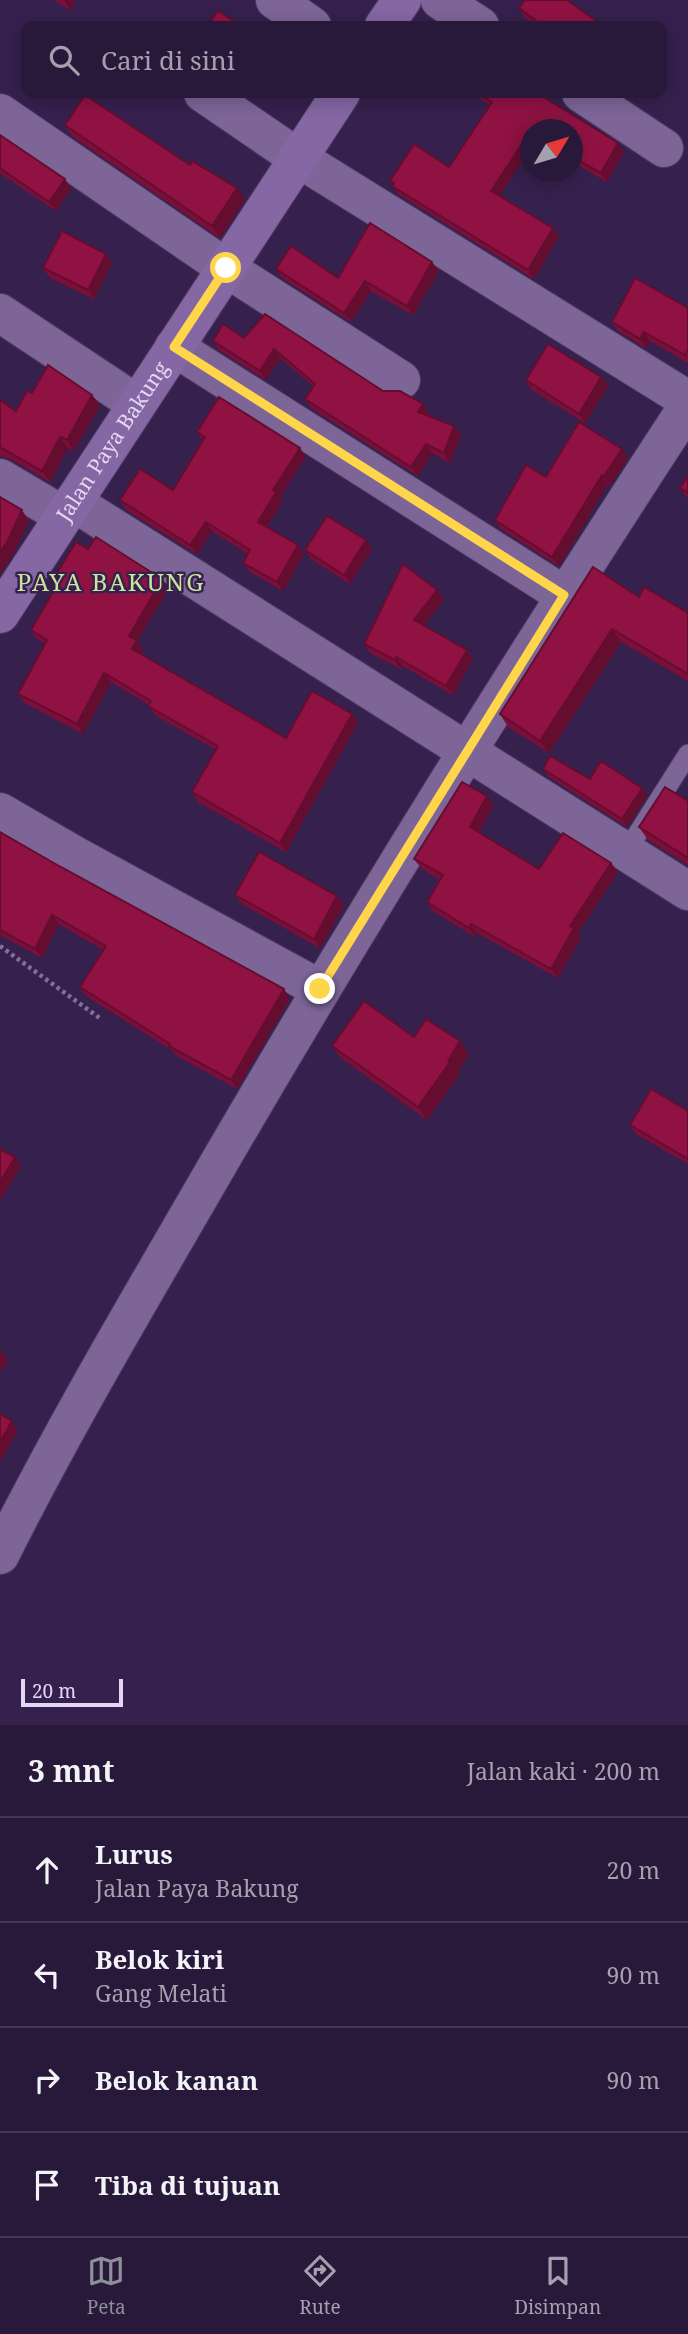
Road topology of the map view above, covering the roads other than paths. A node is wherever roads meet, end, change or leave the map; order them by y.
1 (275, 0) edge
2 (440, 0) edge
3 (305, 21) edge
4 (472, 21) edge
5 (210, 98) edge
6 (338, 98) edge
7 (589, 98) edge
8 (0, 113) edge
9 (664, 148) dead end
10 (298, 158) junction
11 (226, 268) junction
12 (0, 313) edge
13 (174, 347) junction
14 (401, 380) dead end
15 (688, 400) edge
16 (137, 404) junction
17 (688, 406) edge
18 (0, 478) edge
19 (69, 509) junction
20 (564, 595) junction
21 (2, 608) edge
22 (467, 751) junction
23 (688, 754) edge
24 (0, 812) edge
25 (626, 852) junction
26 (688, 891) edge
27 (320, 989) junction
28 (13, 1496) edge
29 (0, 1555) edge

1 - 3 street
2 - 4 street
5 - 10 street
6 - 10 main road, Jalan Paya Bakung
7 - 9 street
8 - 11 street
10 - 11 main road, Jalan Paya Bakung
10 - 15 street
11 - 13 main road, Jalan Paya Bakung
11 - 14 street
12 - 16 street
13 - 16 main road, Jalan Paya Bakung
13 - 20 street
16 - 19 main road, Jalan Paya Bakung
17 - 20 street
18 - 19 street
19 - 21 main road, Jalan Paya Bakung
19 - 22 street
20 - 22 street
22 - 25 street
22 - 27 street
23 - 25 lane
24 - 27 street
25 - 26 street
27 - 28 street
28 - 29 street

